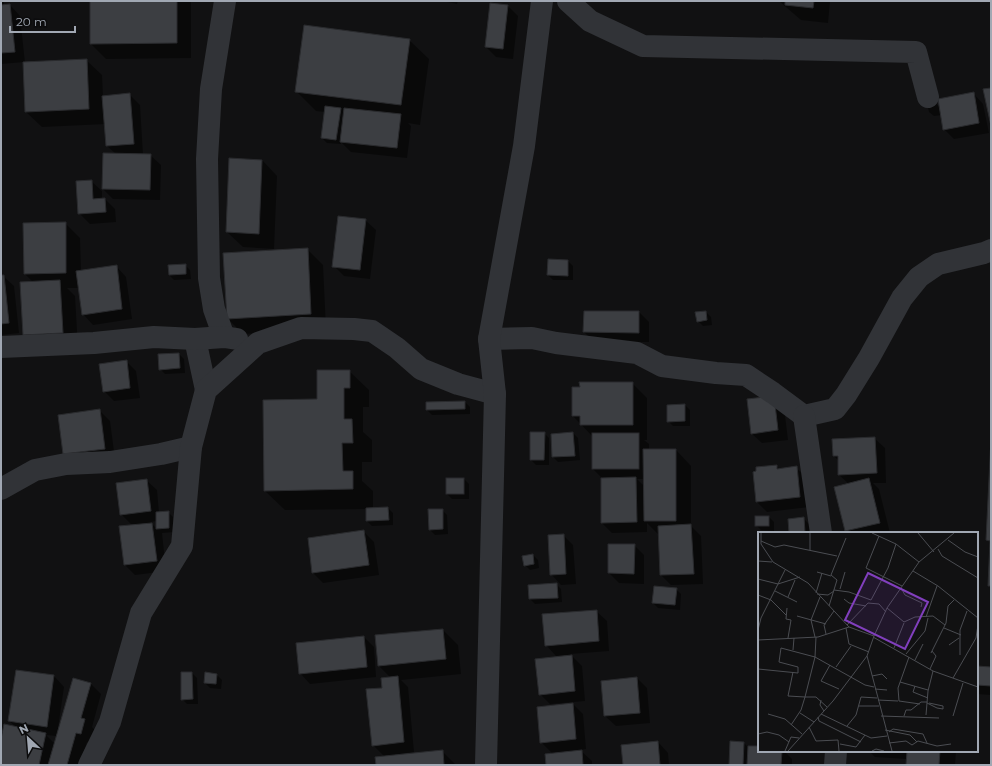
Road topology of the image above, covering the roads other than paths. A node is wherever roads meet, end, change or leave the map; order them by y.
1 (225, 1) edge
2 (542, 1) edge
3 (568, 1) edge
4 (928, 97) dead end
5 (991, 250) edge
6 (224, 337) junction
7 (195, 339) junction
8 (489, 339) junction
9 (258, 343) junction
10 (1, 347) edge
11 (206, 390) junction
12 (495, 394) junction
13 (804, 416) junction
14 (191, 447) junction
15 (1, 489) edge
16 (821, 532) edge
17 (836, 752) edge
18 (89, 765) edge
19 (486, 765) edge
20 (835, 765) edge

1 - 6 street
2 - 8 street
3 - 4 street
5 - 13 street
6 - 7 street
6 - 9 street
7 - 10 street
7 - 11 street
8 - 12 street
8 - 13 street
9 - 11 street
9 - 12 street
11 - 14 street
12 - 19 street
13 - 16 street
14 - 15 street
14 - 18 street
17 - 20 street

